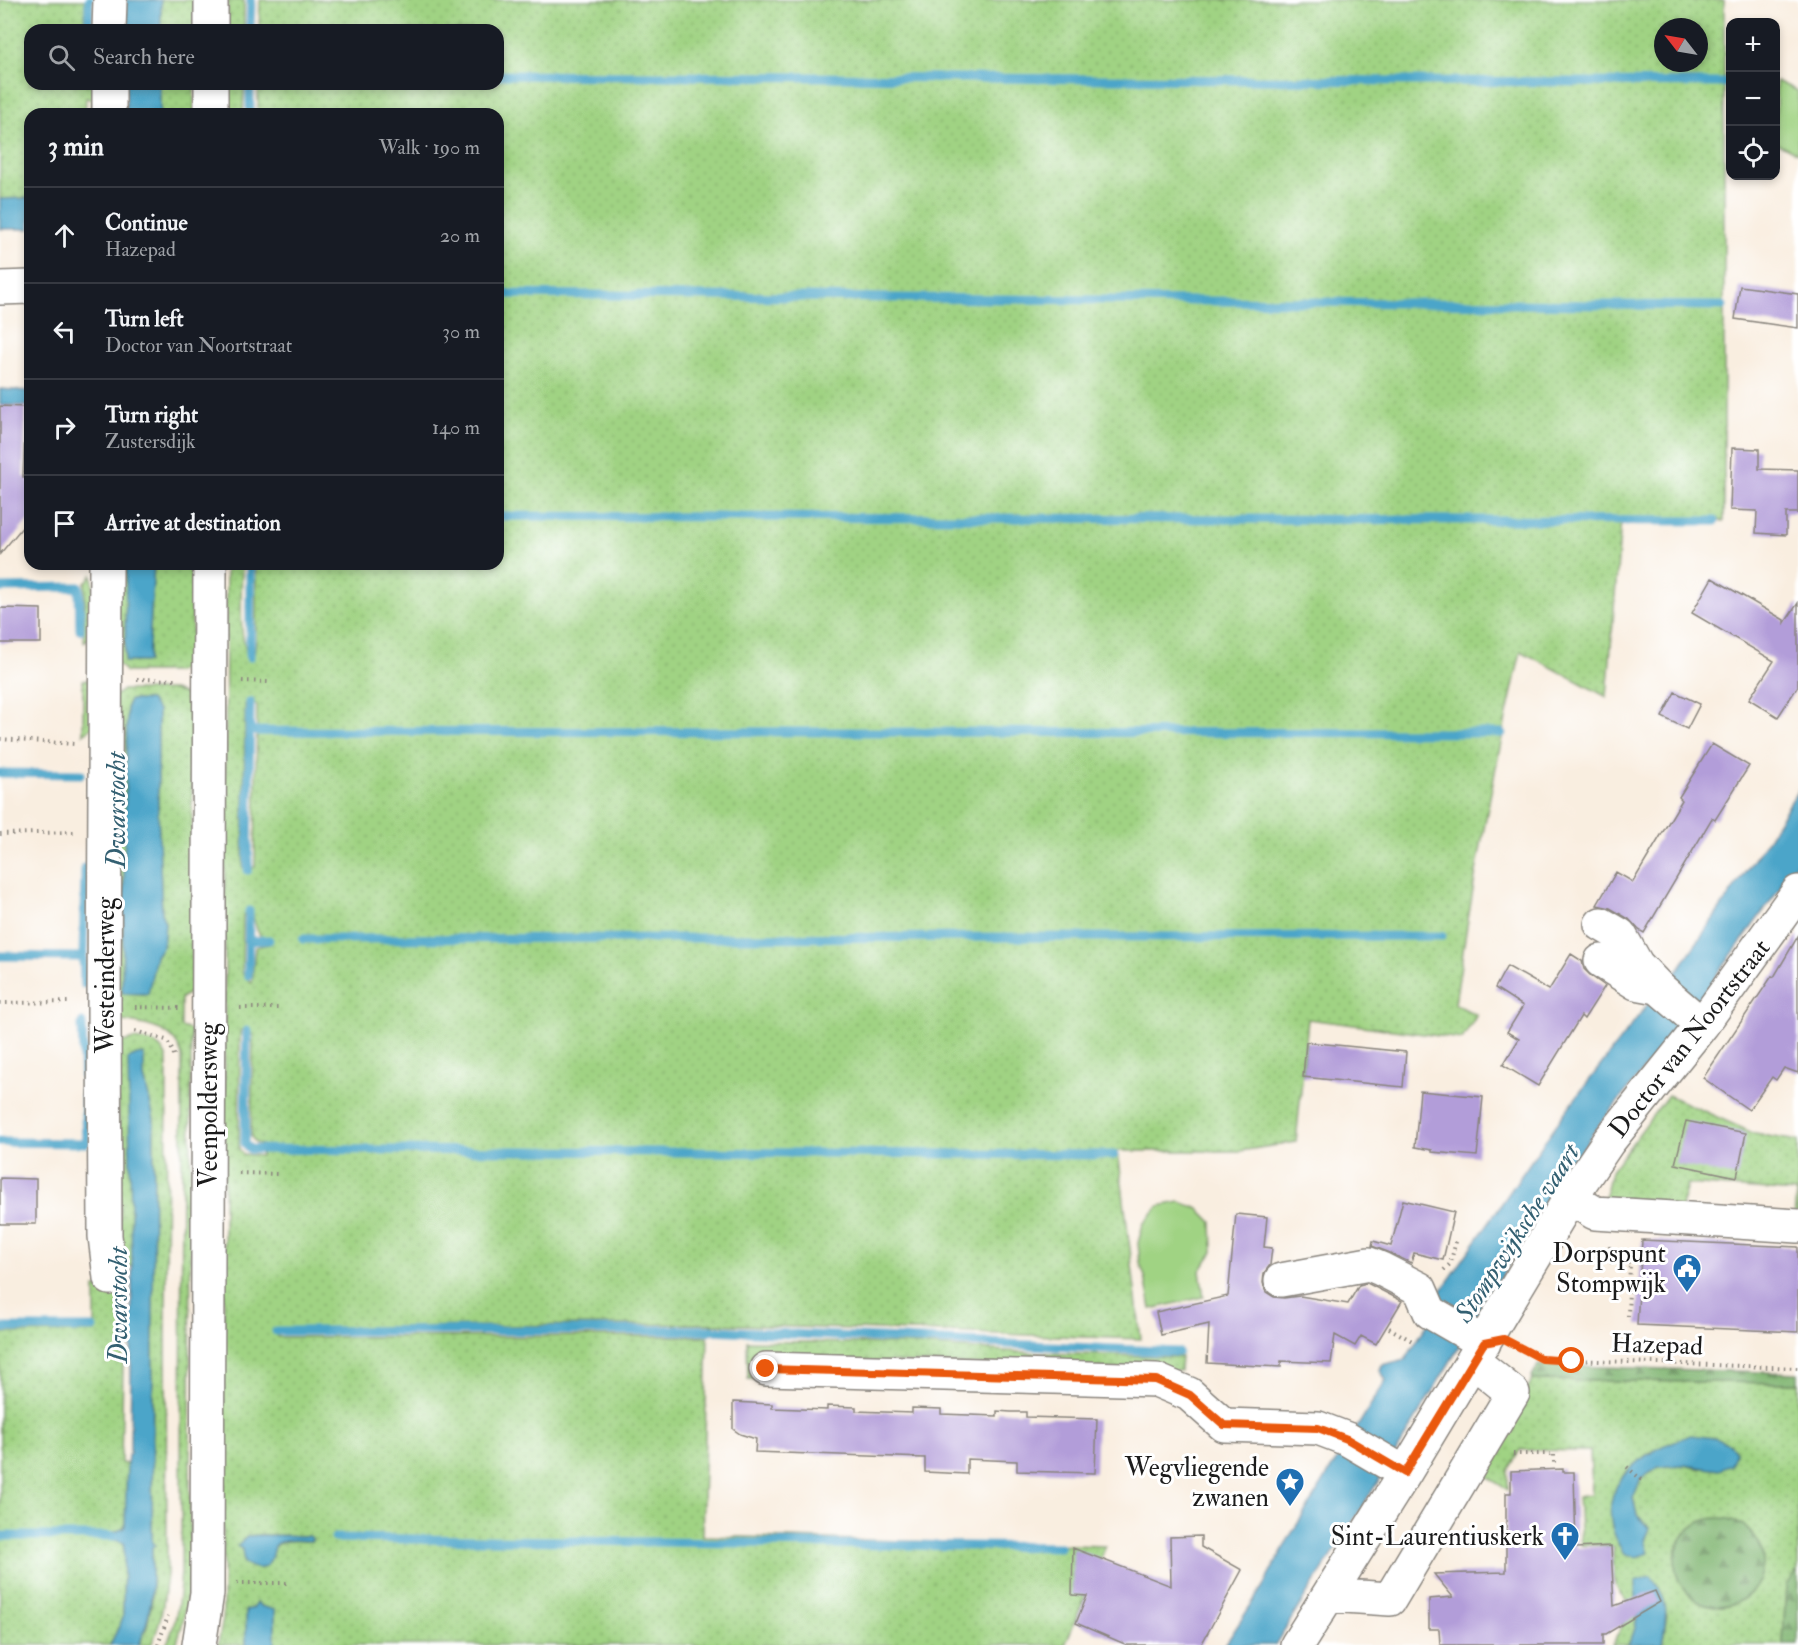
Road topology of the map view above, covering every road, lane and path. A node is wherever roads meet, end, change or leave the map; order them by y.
1 (110, 0) edge
2 (211, 0) edge
3 (110, 24) edge
4 (211, 24) edge
5 (109, 90) edge
6 (211, 90) edge
7 (109, 108) edge
8 (211, 108) edge
9 (24, 287) edge
10 (0, 288) edge
11 (106, 570) edge
12 (210, 570) edge
13 (0, 739) edge
14 (106, 745) junction
15 (105, 830) junction
16 (0, 834) edge
17 (1798, 892) edge
18 (1601, 924) dead end
19 (1601, 961) dead end
20 (1659, 988) junction
21 (0, 1003) edge
22 (209, 1008) junction
23 (280, 1008) dead end
24 (104, 1018) junction
25 (1697, 1021) junction
26 (175, 1063) dead end
27 (208, 1172) junction
28 (280, 1174) dead end
29 (1570, 1198) junction
30 (1798, 1226) edge
31 (1611, 1262) dead end
32 (110, 1278) dead end
33 (1281, 1280) dead end
34 (1628, 1316) dead end
35 (1476, 1347) junction
36 (1798, 1368) edge
37 (766, 1369) dead end
38 (1481, 1447) junction
39 (1554, 1466) dead end
40 (1627, 1467) dead end
41 (1401, 1471) junction
42 (1643, 1480) dead end
43 (207, 1583) junction
44 (291, 1583) dead end
45 (1329, 1595) junction
46 (170, 1611) dead end
47 (158, 1645) edge
48 (199, 1645) edge
49 (1297, 1645) edge

1 - 3 street
2 - 4 street
5 - 7 street
6 - 8 street
9 - 10 street
11 - 14 street, Westeinderweg
12 - 22 street, Veenpoldersweg
13 - 14 path
14 - 15 street, Westeinderweg
15 - 16 path
15 - 24 street, Westeinderweg
17 - 25 street, Doctor van Noortstraat
18 - 20 street
19 - 20 street
20 - 25 street
21 - 24 path
22 - 23 path
22 - 24 path
22 - 27 street, Veenpoldersweg
24 - 26 path, Veenpoldersweg
24 - 32 street, Westeinderweg
25 - 29 street, Doctor van Noortstraat
27 - 28 path
27 - 43 street, Veenpoldersweg
29 - 30 street
29 - 35 street, Doctor van Noortstraat
31 - 34 path
33 - 35 street
35 - 36 path, Hazepad
35 - 38 street
35 - 41 street, Doctor van Noortstraat
37 - 41 street
38 - 39 path
38 - 45 street
40 - 42 path
41 - 45 street, Doctor van Noortstraat
43 - 44 path
43 - 48 street, Veenpoldersweg
45 - 49 street, Doctor van Noortstraat
46 - 47 path

